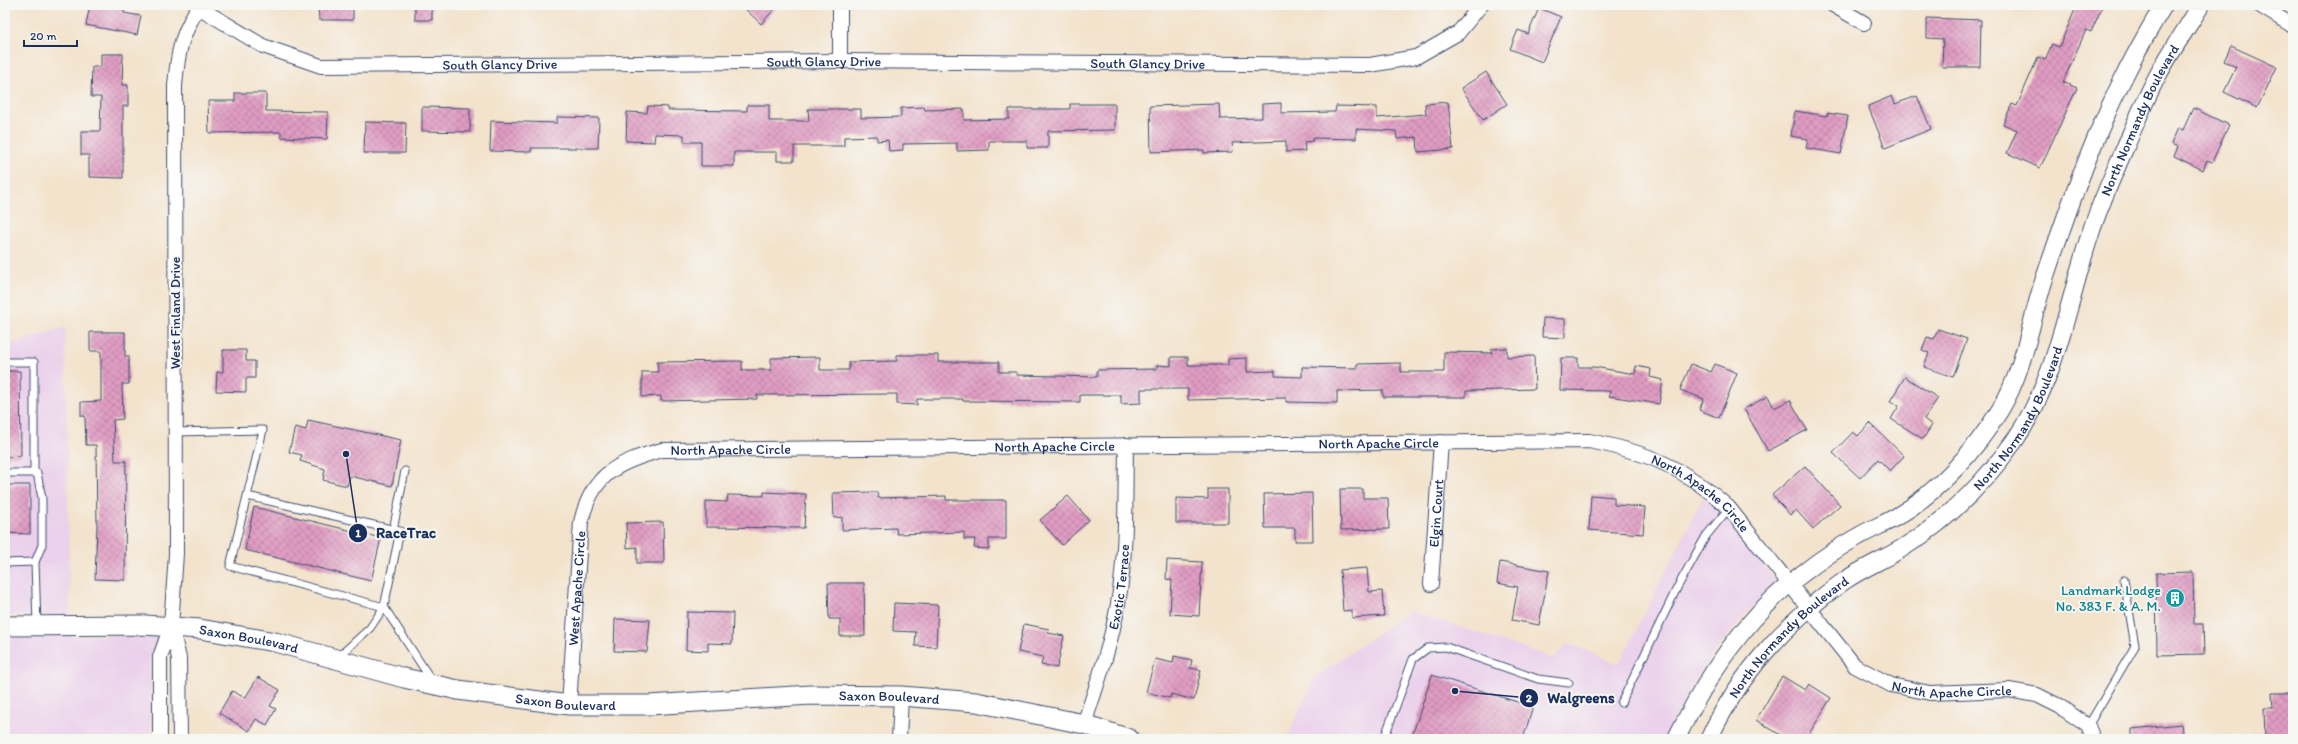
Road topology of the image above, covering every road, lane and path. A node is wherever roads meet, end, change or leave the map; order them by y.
1 (840, 5) edge
2 (1481, 5) edge
3 (1833, 5) edge
4 (2164, 5) edge
5 (2201, 5) edge
6 (2259, 5) edge
7 (198, 6) edge
8 (1864, 23) dead end
9 (2293, 26) edge
10 (840, 61) junction
11 (5, 362) edge
12 (176, 432) junction
13 (1441, 442) junction
14 (1126, 445) junction
15 (405, 471) dead end
16 (5, 473) edge
17 (34, 473) junction
18 (603, 476) joint
19 (247, 496) junction
20 (1729, 508) junction
21 (393, 530) junction
22 (5, 562) edge
23 (35, 562) junction
24 (2124, 580) dead end
25 (1790, 583) junction
26 (1431, 584) dead end
27 (384, 607) junction
28 (1810, 609) junction
29 (37, 625) junction
30 (5, 626) edge
31 (171, 626) junction
32 (336, 659) junction
33 (1569, 683) dead end
34 (434, 685) junction
35 (901, 696) junction
36 (1621, 703) dead end
37 (569, 705) junction
38 (1084, 724) junction
39 (2091, 733) edge
40 (160, 739) edge
41 (180, 739) edge
42 (899, 739) edge
43 (1129, 739) edge
44 (1384, 739) edge
45 (1676, 739) edge
46 (1709, 739) edge

1 - 10 street
2 - 10 street, South Glancy Drive
3 - 8 street
4 - 25 street, North Normandy Boulevard
5 - 28 street, North Normandy Boulevard
6 - 9 street
7 - 10 street, South Glancy Drive
7 - 12 street, West Finland Drive
11 - 17 lane
12 - 19 lane
12 - 31 street, West Finland Drive
13 - 14 street, North Apache Circle
13 - 20 street, North Apache Circle
13 - 26 street, Elgin Court
14 - 18 street, North Apache Circle
14 - 38 street, Exotic Terrace
15 - 21 lane
16 - 17 lane
17 - 23 lane
18 - 37 street, West Apache Circle
19 - 21 lane
19 - 27 lane
20 - 25 street, North Apache Circle
20 - 36 lane
21 - 27 lane
22 - 23 lane
23 - 29 lane
24 - 39 lane
25 - 28 street, North Apache Circle
25 - 45 street, North Normandy Boulevard
27 - 32 lane
27 - 34 lane
28 - 39 street, North Apache Circle
28 - 46 street, North Normandy Boulevard
29 - 30 main road, Saxon Boulevard
29 - 31 main road, Saxon Boulevard
31 - 32 main road, Saxon Boulevard
31 - 40 street, West Finland Drive
31 - 41 street, West Finland Drive
32 - 34 main road, Saxon Boulevard
33 - 44 lane
34 - 37 main road, Saxon Boulevard
35 - 37 main road, Saxon Boulevard
35 - 38 main road, Saxon Boulevard
35 - 42 street
38 - 43 main road, Saxon Boulevard

